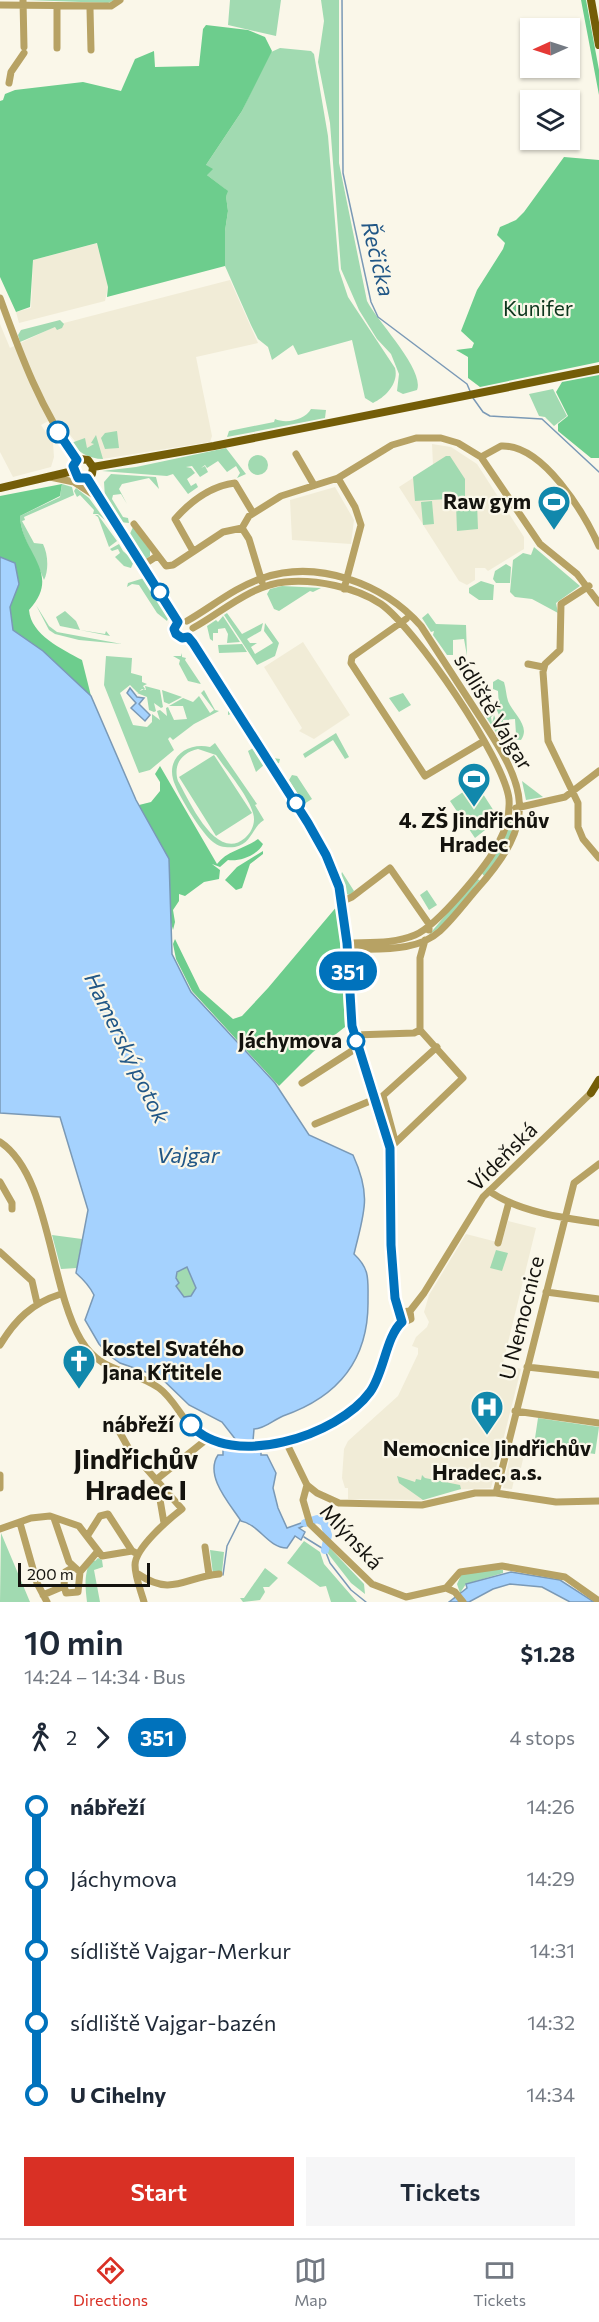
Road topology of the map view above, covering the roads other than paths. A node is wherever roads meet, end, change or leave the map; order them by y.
1 (120, 0) edge
2 (591, 0) edge
3 (23, 3) edge
4 (0, 5) edge
5 (57, 6) junction
6 (90, 9) dead end
7 (599, 45) edge
8 (57, 48) dead end
9 (91, 50) dead end
10 (9, 83) dead end
11 (0, 298) edge
12 (599, 369) edge
13 (296, 454) dead end
14 (481, 457) junction
15 (77, 460) junction
16 (93, 467) junction
17 (73, 471) junction
18 (50, 477) junction
19 (87, 478) junction
20 (338, 478) junction
21 (314, 485) junction
22 (0, 488) edge
23 (99, 499) junction
24 (253, 513) junction
25 (135, 524) dead end
26 (242, 528) junction
27 (599, 546) edge
28 (193, 551) junction
29 (157, 556) junction
30 (143, 565) junction
31 (261, 578) junction
32 (348, 578) junction
33 (589, 586) junction
34 (264, 587) junction
35 (344, 589) junction
36 (599, 603) edge
37 (411, 615) junction
38 (187, 621) junction
39 (178, 622) junction
40 (403, 622) junction
41 (193, 628) junction
42 (188, 637) junction
43 (528, 664) dead end
44 (543, 667) junction
45 (484, 741) junction
46 (599, 771) edge
47 (573, 792) junction
48 (519, 808) junction
49 (509, 809) junction
50 (599, 858) edge
51 (476, 873) junction
52 (484, 881) junction
53 (343, 901) junction
54 (429, 927) junction
55 (425, 940) junction
56 (411, 945) junction
57 (348, 946) junction
58 (420, 958) junction
59 (420, 1030) junction
60 (355, 1035) junction
61 (358, 1047) junction
62 (437, 1047) junction
63 (599, 1080) edge
64 (302, 1083) dead end
65 (599, 1086) edge
66 (591, 1093) junction
67 (383, 1096) junction
68 (375, 1101) junction
69 (315, 1124) dead end
70 (0, 1142) edge
71 (390, 1148) junction
72 (599, 1164) edge
73 (0, 1182) edge
74 (489, 1191) junction
75 (509, 1202) junction
76 (12, 1209) dead end
77 (565, 1218) junction
78 (599, 1223) edge
79 (498, 1243) dead end
80 (0, 1252) edge
81 (546, 1292) junction
82 (61, 1294) junction
83 (599, 1299) edge
84 (38, 1303) junction
85 (410, 1311) junction
86 (401, 1312) junction
87 (402, 1322) junction
88 (0, 1345) edge
89 (527, 1367) junction
90 (599, 1375) edge
91 (515, 1411) junction
92 (599, 1423) edge
93 (119, 1431) dead end
94 (207, 1439) junction
95 (286, 1442) junction
96 (2, 1472) edge
97 (157, 1479) junction
98 (307, 1485) junction
99 (0, 1488) edge
100 (496, 1493) junction
101 (599, 1501) edge
102 (54, 1518) junction
103 (20, 1523) junction
104 (164, 1523) junction
105 (0, 1529) edge
106 (88, 1535) junction
107 (205, 1547) dead end
108 (98, 1551) junction
109 (135, 1553) junction
110 (72, 1568) junction
111 (80, 1572) junction
112 (138, 1574) junction
113 (219, 1574) dead end
114 (209, 1575) junction
115 (63, 1586) junction
116 (446, 1588) junction
117 (70, 1593) junction
118 (45, 1598) edge
119 (599, 1601) edge
120 (71, 1602) edge
121 (144, 1602) edge
122 (463, 1602) edge

1 - 5 street
2 - 7 main road
3 - 4 street
3 - 5 street
3 - 10 street
5 - 8 street
6 - 9 street
11 - 15 street
12 - 16 main road
13 - 21 street
14 - 20 street
14 - 27 street
14 - 33 street
15 - 16 main road
15 - 17 main road
16 - 19 main road
17 - 18 main road
17 - 19 main road
18 - 22 main road
18 - 23 street
19 - 23 street
20 - 21 street
20 - 32 street
21 - 24 street
23 - 30 street
24 - 26 street
24 - 28 street
25 - 29 street
26 - 28 street
26 - 31 street
28 - 29 street
29 - 30 street
30 - 39 street
31 - 32 street, sídliště Vajgar
31 - 34 street
31 - 38 street, sídliště Vajgar
32 - 35 street
32 - 37 street, sídliště Vajgar
33 - 36 street
33 - 44 street
34 - 35 street, sídliště Vajgar
34 - 41 street, sídliště Vajgar
35 - 40 street, sídliště Vajgar
37 - 40 street
37 - 48 street, sídliště Vajgar
38 - 39 street
38 - 41 street
39 - 42 street
40 - 45 street, sídliště Vajgar
40 - 45 street, sídliště Vajgar
41 - 42 street
42 - 53 street
43 - 44 street
44 - 47 street, sídliště Vajgar
45 - 49 street, sídliště Vajgar
46 - 47 street
47 - 48 street
47 - 50 street, sídliště Vajgar
48 - 49 street
48 - 52 street, sídliště Vajgar
49 - 51 street, sídliště Vajgar
51 - 52 street
51 - 54 street, sídliště Vajgar
52 - 55 street, sídliště Vajgar
53 - 54 street
53 - 57 street
54 - 55 street
54 - 57 street, sídliště Vajgar
55 - 56 street, sídliště Vajgar
55 - 58 street
56 - 57 street, sídliště Vajgar
56 - 58 street
57 - 60 street
58 - 59 street
59 - 60 street
59 - 62 street
60 - 61 street
61 - 64 street
61 - 68 street
62 - 67 street
62 - 71 street
63 - 66 main road
65 - 66 main road
66 - 74 street, Vídeňská
67 - 68 street
67 - 71 street
68 - 69 street
68 - 71 street
70 - 82 street
71 - 86 street
72 - 77 street, U Nemocnice
73 - 76 street
74 - 75 street
74 - 85 street, Vídeňská
75 - 77 street
75 - 79 street
77 - 78 street
77 - 81 street, U Nemocnice
80 - 84 street
81 - 83 street
81 - 89 street, U Nemocnice
82 - 84 street
82 - 94 street
84 - 88 street
85 - 86 street
85 - 87 street, Vídeňská
86 - 87 street
87 - 95 street, Vídeňská
89 - 90 street
89 - 91 street, U Nemocnice
91 - 92 street
91 - 100 street, U Nemocnice
93 - 97 street
94 - 95 street, Vídeňská
94 - 97 street
95 - 98 street
96 - 99 street
97 - 104 street
97 - 104 street
98 - 100 street
98 - 116 street, Mlýnská
100 - 101 street
102 - 103 street
102 - 106 street
102 - 110 street
103 - 105 street
103 - 118 street
104 - 109 street
106 - 108 street
106 - 109 street
107 - 114 street
108 - 109 street
108 - 111 street
109 - 112 street
110 - 111 street
110 - 115 street
111 - 117 street
112 - 114 street
112 - 121 street
113 - 114 street
115 - 117 street
115 - 118 street
116 - 119 street
116 - 122 street
117 - 120 street

